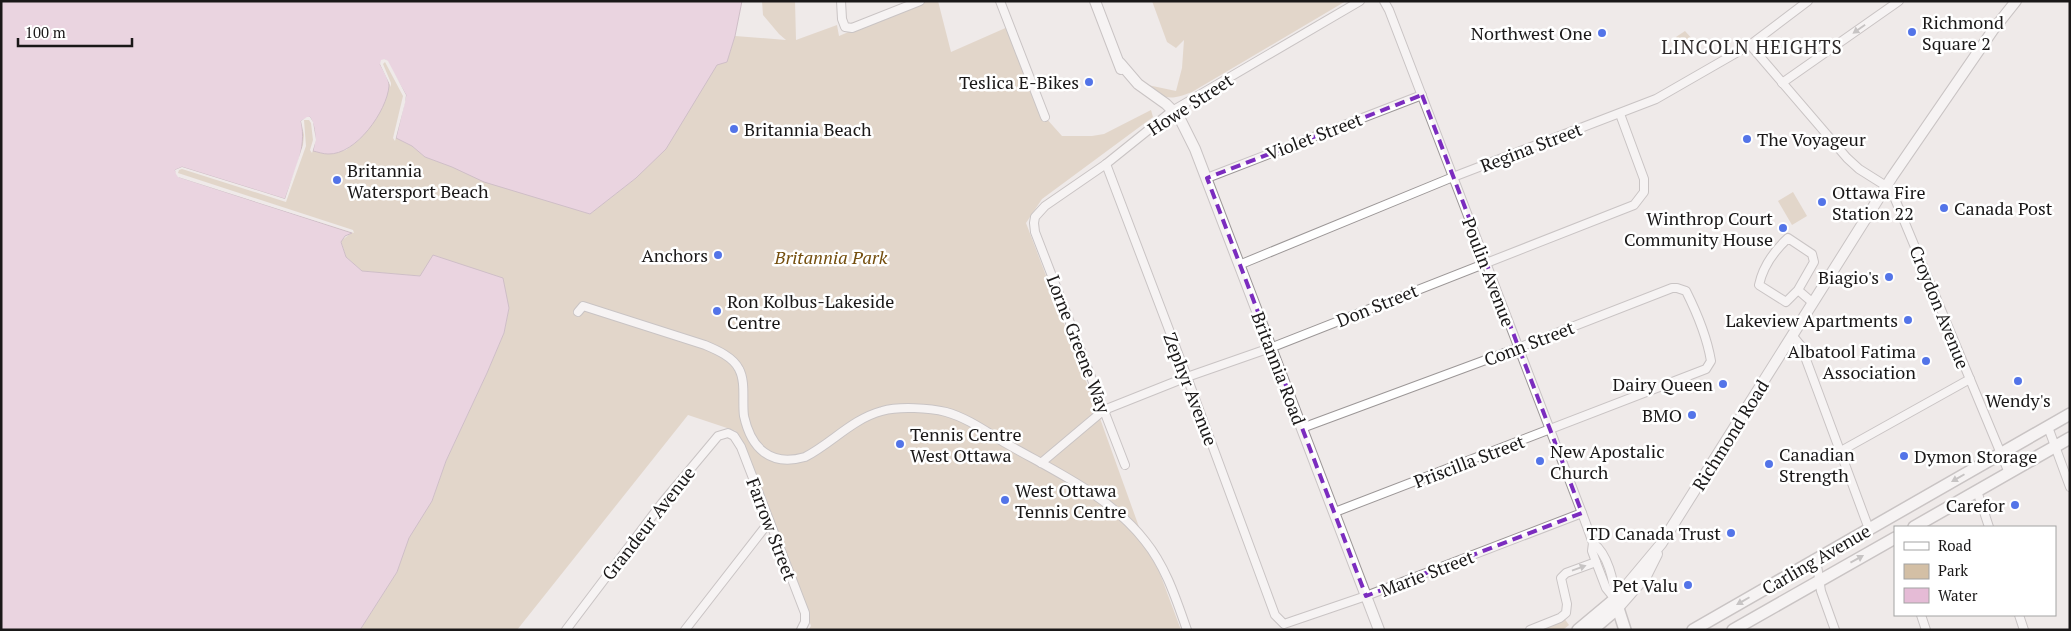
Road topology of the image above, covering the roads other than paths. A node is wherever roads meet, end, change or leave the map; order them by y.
1 (840, 1) edge
2 (920, 1) edge
3 (1000, 1) edge
4 (1095, 1) edge
5 (1360, 1) edge
6 (1384, 1) edge
7 (1808, 1) edge
8 (1899, 1) edge
9 (2016, 1) edge
10 (1750, 46) junction
11 (1782, 83) junction
12 (1422, 95) junction
13 (1172, 112) junction
14 (1620, 114) junction
15 (1046, 117) dead end
16 (1106, 164) junction
17 (1454, 177) junction
18 (1207, 178) junction
19 (1886, 186) junction
20 (1034, 223) joint
21 (1485, 262) junction
22 (1239, 265) junction
23 (1798, 290) junction
24 (1813, 303) junction
25 (578, 312) dead end
26 (1792, 335) junction
27 (1270, 348) junction
28 (1518, 348) junction
29 (1711, 361) joint
30 (1187, 377) junction
31 (1970, 379) junction
32 (1104, 410) junction
33 (2070, 414) edge
34 (2048, 427) junction
35 (1302, 428) junction
36 (1550, 430) junction
37 (2070, 438) edge
38 (737, 440) joint
39 (2056, 446) junction
40 (1839, 452) junction
41 (2000, 454) junction
42 (1041, 463) junction
43 (1125, 464) dead end
44 (2009, 473) junction
45 (2070, 487) edge
46 (1977, 491) junction
47 (1335, 512) junction
48 (1582, 513) junction
49 (769, 522) junction
50 (1916, 526) edge
51 (1989, 526) edge
52 (1869, 529) junction
53 (1894, 539) edge
54 (1593, 544) junction
55 (1816, 559) junction
56 (1596, 562) junction
57 (1819, 580) junction
58 (1366, 596) junction
59 (1616, 603) junction
60 (1275, 615) joint
61 (1921, 616) edge
62 (2019, 616) edge
63 (1737, 629) edge
64 (566, 630) edge
65 (685, 630) edge
66 (801, 630) edge
67 (1187, 630) edge
68 (1379, 630) edge
69 (1530, 630) edge
70 (1578, 630) edge
71 (1592, 630) edge
72 (1625, 630) edge
73 (1693, 630) edge
74 (1835, 630) edge
75 (1926, 630) edge
76 (2024, 630) edge

1 - 2 street
3 - 15 street
4 - 13 main road, Britannia Road
5 - 13 street, Howe Street
6 - 12 street, Poulin Avenue
7 - 10 street, Regina Street
8 -> 11 street
9 - 19 main road, Richmond Road
10 - 11 street, Croydon Avenue
10 - 14 street, Regina Street
11 - 19 street, Croydon Avenue
12 - 17 street, Poulin Avenue
12 - 18 street, Violet Street
13 - 16 street, Howe Street
13 - 18 main road, Britannia Road
14 - 17 street, Regina Street
14 - 21 street, Don Street
16 - 20 street, Howe Street
16 - 30 street, Zephyr Avenue
17 - 21 street, Poulin Avenue
17 - 22 street, Regina Street
18 - 22 main road, Britannia Road
19 - 24 main road, Richmond Road
19 - 31 street, Croydon Avenue
20 - 32 street, Lorne Greene Way
21 - 27 street, Don Street
21 - 28 street, Poulin Avenue
22 - 27 main road, Britannia Road
23 - 23 street
23 - 24 street
24 - 26 main road, Richmond Road
25 - 42 street
26 - 40 street
26 - 59 main road, Richmond Road
27 - 30 street, Don Street
27 - 35 main road, Britannia Road
28 - 29 street, Conn Street
28 - 35 street, Conn Street
28 - 36 street, Poulin Avenue
29 - 36 street, Priscilla Street
30 - 32 street, Don Street
30 - 60 street, Zephyr Avenue
31 - 40 street
31 - 41 street, Croydon Avenue
32 - 42 street, Don Street
32 - 43 street, Lorne Greene Way
33 - 34 main road, Carling Avenue
34 - 39 street
34 - 41 main road, Carling Avenue
35 - 47 main road, Britannia Road
36 - 47 street, Priscilla Street
36 - 48 street, Poulin Avenue
37 - 39 main road
38 - 49 street, Farrow Street
38 - 64 street, Grandeur Avenue
39 - 44 main road
39 - 45 street
40 - 52 street
41 - 44 street, Croydon Avenue
41 -> 52 main road, Carling Avenue
42 - 67 street
44 - 46 main road
46 - 50 main road
46 - 51 street
47 - 58 main road, Britannia Road
48 - 54 street, Poulin Avenue
48 - 58 street, Marie Street
49 - 65 street
49 - 66 street, Farrow Street
52 - 55 main road, Carling Avenue
57 -> 53 main road, Carling Avenue
54 - 56 street, Poulin Avenue
54 - 59 street, Poulin Avenue
55 - 57 street
55 -> 73 main road, Carling Avenue
56 - 59 street, Poulin Avenue
69 -> 56 street
57 - 63 main road, Carling Avenue
57 - 74 street
58 - 60 street, Marie Street
58 - 68 main road, Britannia Road
59 - 70 main road, Richmond Road
59 - 71 main road, Richmond Road
59 - 72 main road, Poulin Avenue
61 - 75 street
62 - 76 street

